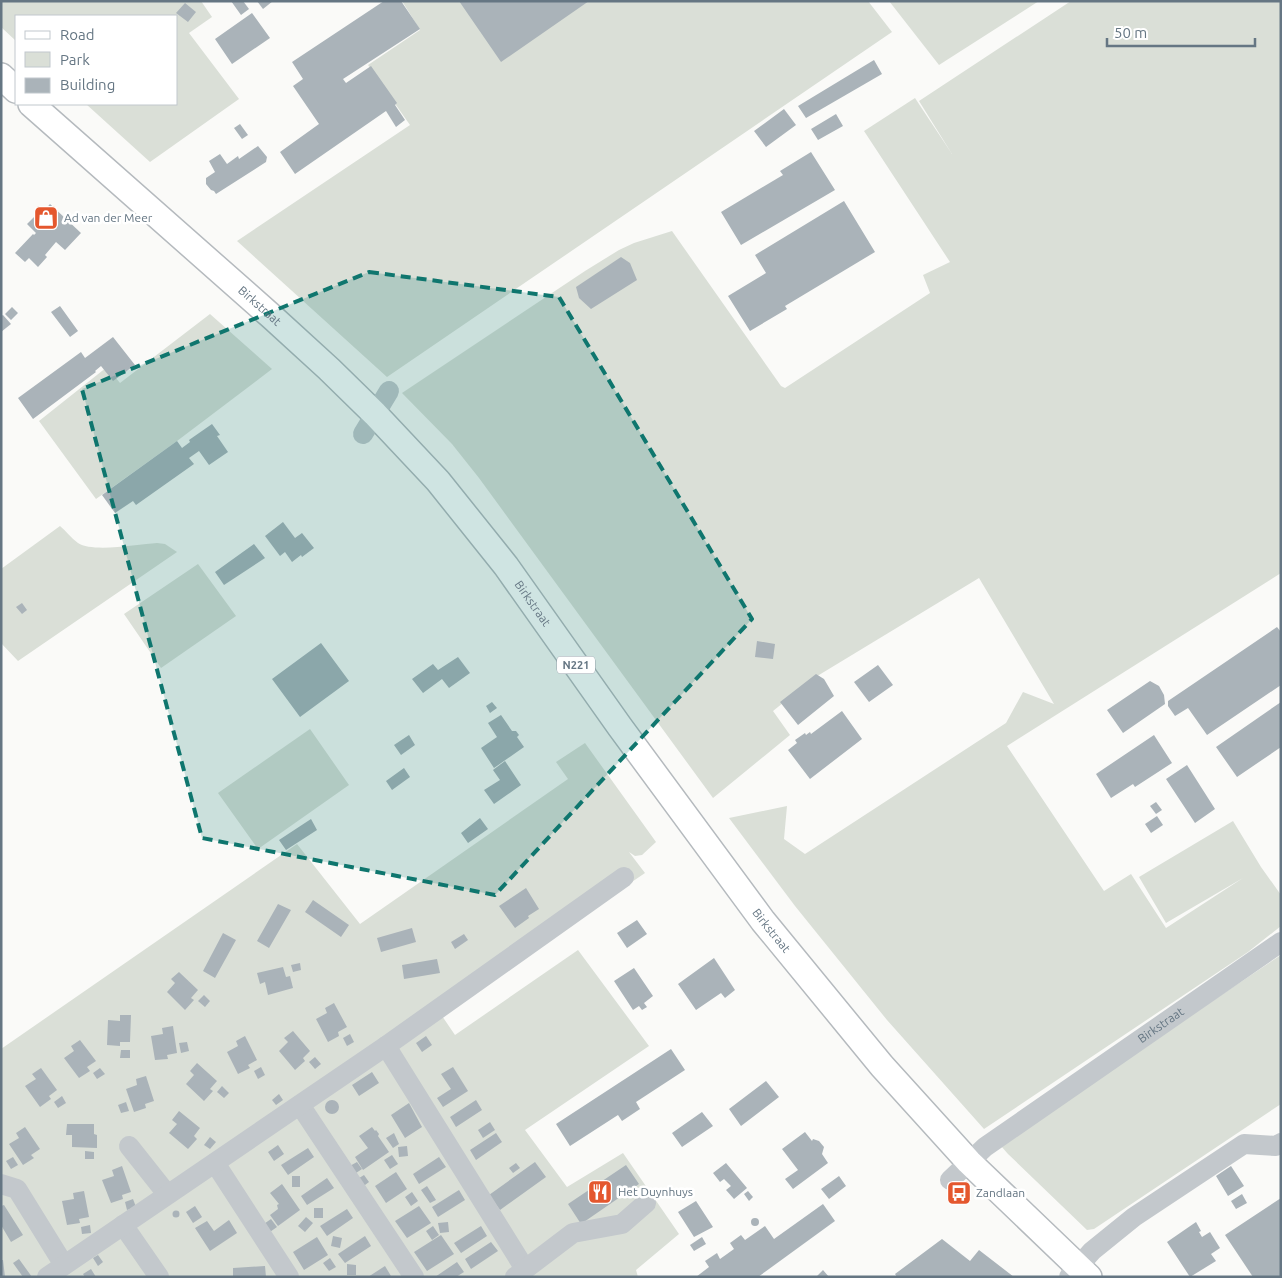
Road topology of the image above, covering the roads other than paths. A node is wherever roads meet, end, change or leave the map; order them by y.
1 (1, 76) edge
2 (15, 89) edge
3 (33, 105) edge
4 (388, 391) dead end
5 (369, 424) junction
6 (624, 877) dead end
7 (1281, 942) edge
8 (386, 1046) junction
9 (300, 1105) junction
10 (1281, 1143) edge
11 (129, 1146) dead end
12 (215, 1162) junction
13 (969, 1162) junction
14 (950, 1180) dead end
15 (1, 1184) edge
16 (168, 1194) junction
17 (646, 1203) dead end
18 (123, 1225) junction
19 (64, 1265) junction
20 (520, 1273) edge
21 (1079, 1273) edge
22 (47, 1277) edge
23 (159, 1277) edge
24 (289, 1277) edge
25 (414, 1277) edge

1 - 2 main road
3 - 5 main road, Birkstraat / N221
4 - 5 street
5 - 13 main road, Birkstraat / N221
6 - 8 street
7 - 13 street, Birkstraat
8 - 9 street
8 - 20 street
9 - 12 street
9 - 25 street
10 - 21 street
11 - 16 street
12 - 16 street
12 - 24 street
13 - 14 street, Birkstraat
13 - 21 main road, Birkstraat / N221
15 - 19 street
16 - 18 street
17 - 20 street
18 - 19 street
18 - 23 street
19 - 22 street

